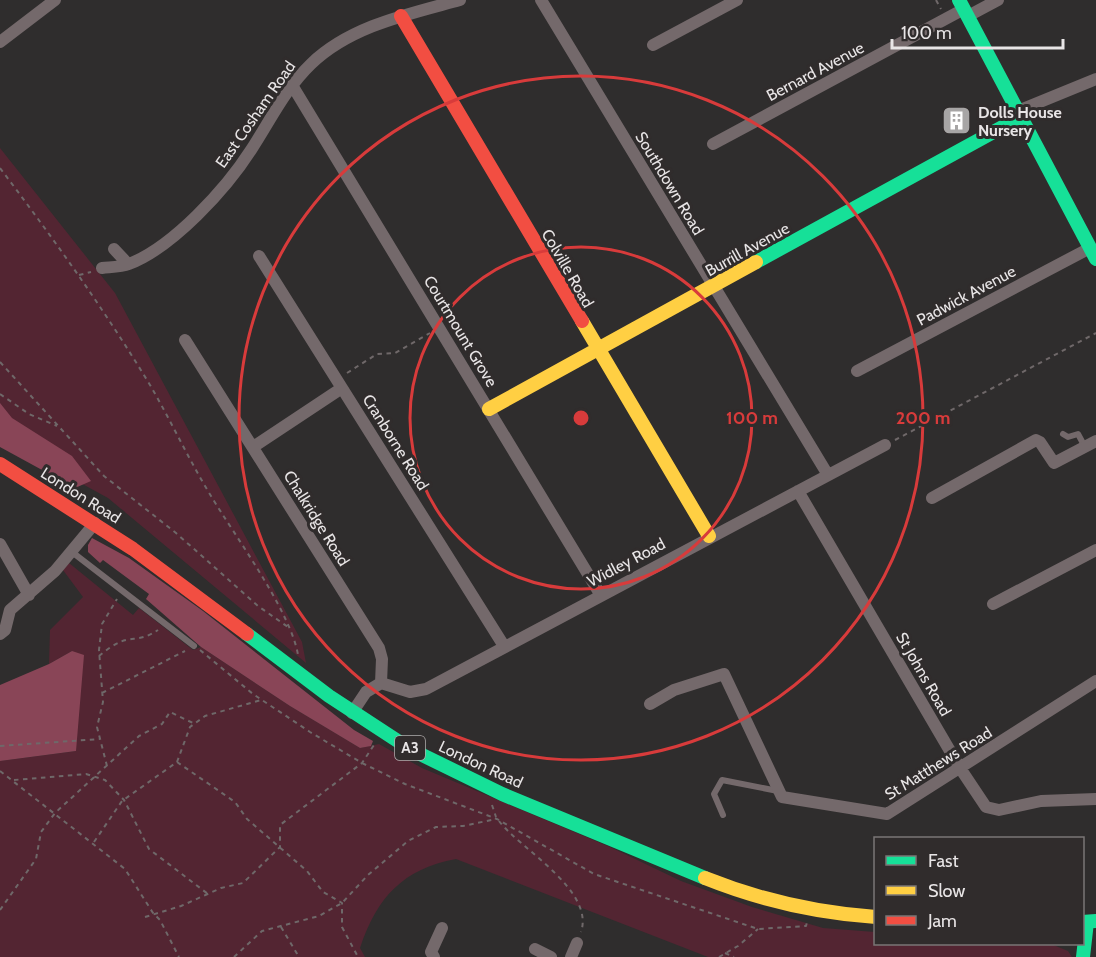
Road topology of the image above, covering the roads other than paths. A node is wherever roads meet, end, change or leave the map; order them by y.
1 (55, 0) edge
2 (460, 0) edge
3 (541, 0) edge
4 (737, 0) edge
5 (998, 0) edge
6 (964, 9) edge
7 (401, 16) junction
8 (0, 42) edge
9 (653, 45) dead end
10 (1096, 79) edge
11 (292, 85) junction
12 (1019, 114) junction
13 (713, 144) dead end
14 (114, 249) dead end
15 (1093, 254) edge
16 (259, 256) dead end
17 (128, 264) junction
18 (102, 268) dead end
19 (713, 286) junction
20 (184, 340) dead end
21 (597, 350) junction
22 (857, 371) dead end
23 (340, 384) junction
24 (489, 409) junction
25 (1063, 434) dead end
26 (1091, 444) edge
27 (885, 445) road end
28 (253, 447) junction
29 (0, 464) edge
30 (828, 475) junction
31 (798, 491) junction
32 (932, 498) dead end
33 (95, 523) junction
34 (710, 536) junction
35 (0, 544) edge
36 (1096, 550) edge
37 (71, 551) junction
38 (600, 594) junction
39 (29, 595) junction
40 (993, 604) dead end
41 (0, 634) edge
42 (194, 646) road end
43 (504, 646) junction
44 (1096, 681) edge
45 (381, 684) junction
46 (650, 704) dead end
47 (352, 713) junction
48 (960, 768) junction
49 (779, 791) junction
50 (1096, 799) edge
51 (723, 815) dead end
52 (874, 917) edge
53 (1088, 922) edge
54 (442, 928) dead end
55 (577, 943) road end
56 (535, 949) dead end
57 (428, 955) edge
58 (551, 957) edge
59 (571, 957) edge
60 (1083, 957) edge

1 - 8 street
2 - 7 street, East Cosham Road
3 - 19 street, Southdown Road
4 - 9 street
5 - 6 street, Bernard Avenue
6 - 12 street
6 - 13 street, Bernard Avenue
7 - 11 street, East Cosham Road
7 - 21 street, Colville Road
10 - 12 street
11 - 17 street, East Cosham Road
11 - 24 street, Courtmount Grove
12 - 15 street
12 - 19 street, Burrill Avenue
14 - 17 street
15 - 22 street, Padwick Avenue
16 - 23 street, Cranborne Road
17 - 18 street, East Cosham Road
19 - 21 street, Burrill Avenue
19 - 30 street, Southdown Road
20 - 28 street, Chalkridge Road
21 - 24 street, Burrill Avenue
21 - 34 street, Colville Road
23 - 28 street
23 - 43 street, Cranborne Road
24 - 38 street, Courtmount Grove
25 - 26 lane
26 - 32 street
27 - 30 street, Widley Road
28 - 45 street, Chalkridge Road
29 - 33 street, London Road / A3
30 - 31 street, Widley Road
31 - 34 street, Widley Road
31 - 48 street, St Johns Road
33 - 37 street
33 - 47 street, London Road / A3
34 - 38 street, Widley Road
35 - 39 street
36 - 40 street
37 - 39 street
37 - 42 lane
38 - 43 street, Widley Road
39 - 41 street
43 - 45 street, Widley Road
44 - 48 street, St Matthews Road
45 - 47 street
46 - 49 street
47 - 52 street, London Road / A3
48 - 49 street, St Matthews Road
48 - 50 street, St Johns Road
49 - 51 lane
53 - 60 street
54 - 57 street
55 - 59 street
56 - 58 street

